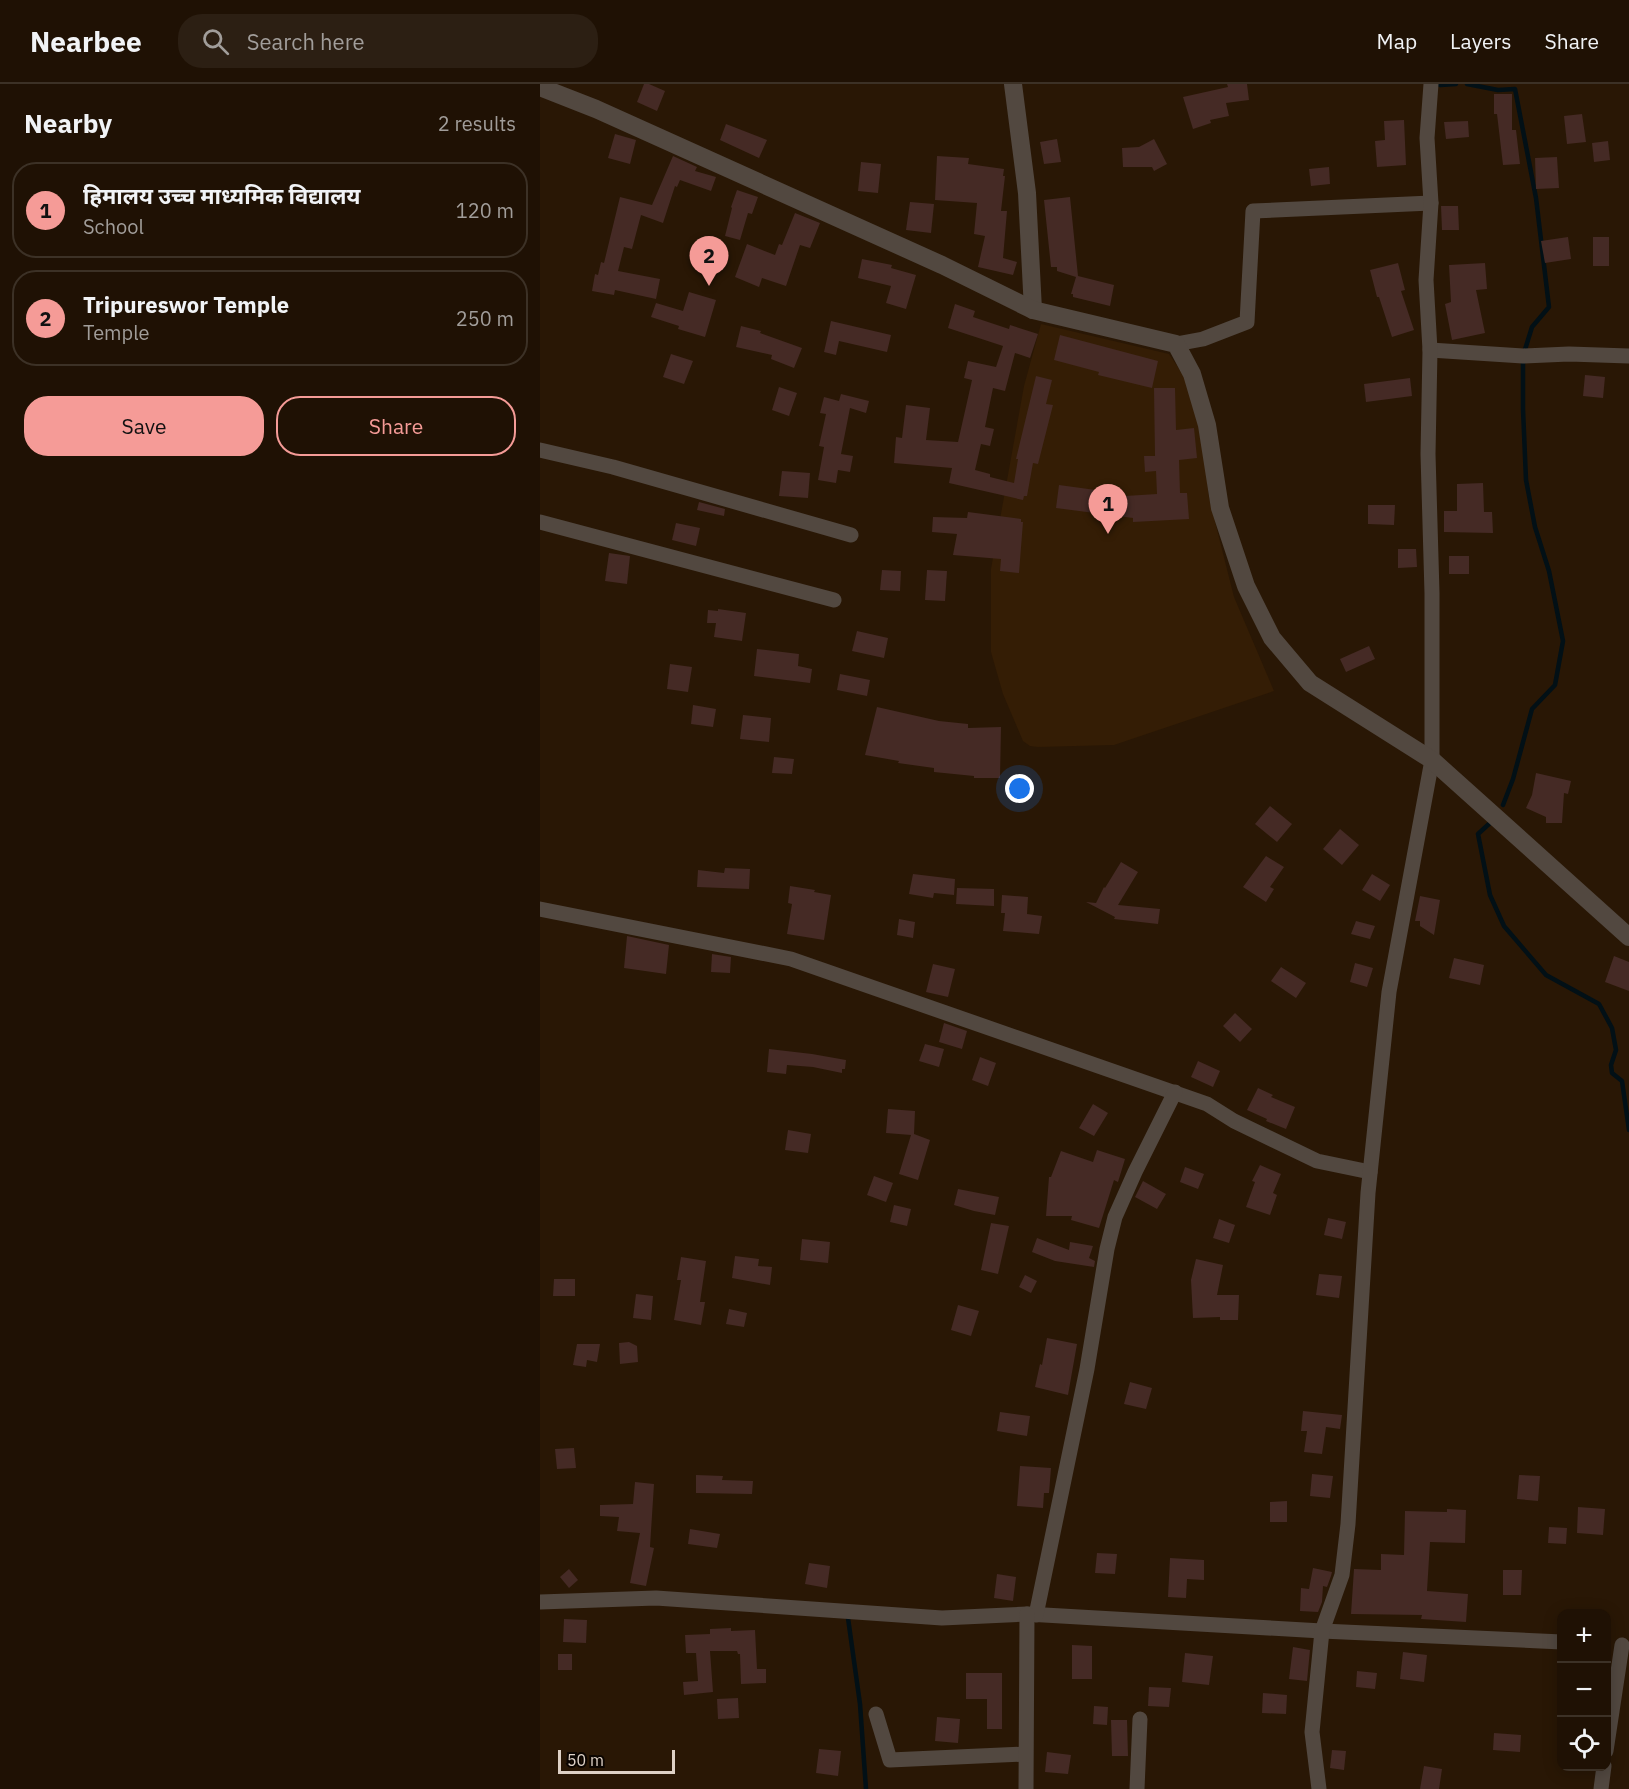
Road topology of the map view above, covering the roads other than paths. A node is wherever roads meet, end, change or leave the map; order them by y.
1 (1013, 84) edge
2 (1431, 84) edge
3 (540, 87) edge
4 (1431, 203) junction
5 (1033, 310) junction
6 (1176, 344) junction
7 (1430, 350) junction
8 (1629, 356) edge
9 (540, 450) edge
10 (540, 522) edge
11 (851, 535) dead end
12 (834, 600) dead end
13 (1432, 760) junction
14 (540, 909) edge
15 (1629, 937) edge
16 (1175, 1092) junction
17 (1370, 1172) junction
18 (540, 1602) edge
19 (1032, 1615) junction
20 (1322, 1631) junction
21 (1557, 1642) edge
22 (1619, 1644) edge
23 (876, 1714) dead end
24 (1610, 1717) edge
25 (1140, 1719) dead end
26 (1025, 1754) junction
27 (1603, 1771) edge
28 (1026, 1789) edge
29 (1137, 1789) edge
30 (1319, 1789) edge
31 (1601, 1789) edge

1 - 5 street
2 - 4 street
3 - 5 street
4 - 6 street
4 - 7 street
5 - 6 street
6 - 13 street
7 - 8 street
7 - 13 street
9 - 11 street
10 - 12 street
13 - 15 street
13 - 17 street
14 - 16 street
16 - 17 street
16 - 19 street
17 - 20 street
18 - 19 street
19 - 20 street
19 - 26 street
20 - 21 street
20 - 30 street
22 - 24 street
23 - 26 street
25 - 29 street
26 - 28 street
27 - 31 street

